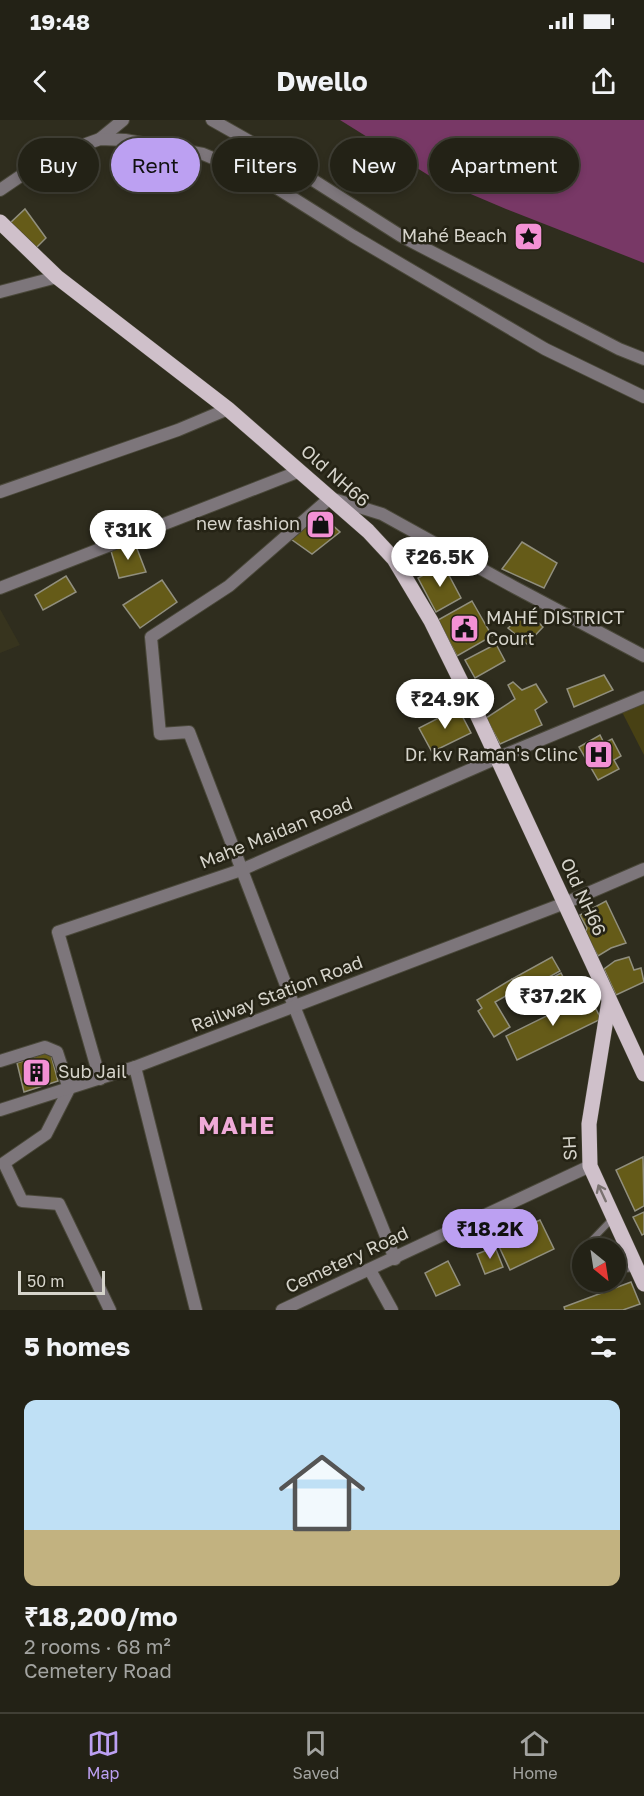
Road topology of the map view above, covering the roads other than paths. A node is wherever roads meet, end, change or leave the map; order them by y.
1 (123, 120) edge
2 (212, 120) edge
3 (100, 139) junction
4 (0, 190) edge
5 (0, 222) edge
6 (57, 277) junction
7 (0, 292) edge
8 (644, 358) edge
9 (644, 397) edge
10 (228, 410) junction
11 (300, 471) junction
12 (0, 492) edge
13 (330, 498) junction
14 (0, 588) edge
15 (644, 656) edge
16 (644, 697) edge
17 (497, 758) junction
18 (644, 869) edge
19 (241, 870) junction
20 (565, 903) junction
21 (609, 1001) junction
22 (294, 1006) junction
23 (0, 1061) edge
24 (135, 1067) junction
25 (644, 1074) edge
26 (100, 1079) junction
27 (69, 1089) junction
28 (0, 1110) edge
29 (590, 1166) junction
30 (613, 1218) junction
31 (594, 1238) edge
32 (395, 1259) junction
33 (637, 1268) junction
34 (626, 1269) edge
35 (370, 1270) junction
36 (644, 1284) edge
37 (110, 1310) edge
38 (196, 1310) edge
39 (282, 1310) edge
40 (392, 1310) edge

1 - 3 street
2 - 8 street
3 - 4 street
3 - 9 street
5 - 6 main road, Old NH66
6 - 7 street
6 - 10 main road, Old NH66
10 - 11 main road, Old NH66
10 - 12 street
11 - 13 main road, Old NH66
11 - 14 street
13 - 15 street
13 - 17 main road, Old NH66
13 - 19 street
16 - 17 street, Mahe Maidan Road
17 - 19 street, Mahe Maidan Road
17 - 20 main road, Old NH66
18 - 20 street, Railway Station Road
19 - 22 street
19 - 26 street, Mahe Maidan Road
20 - 21 main road, Old NH66
20 - 22 street, Railway Station Road
21 - 25 main road, Old NH66
21 - 29 main road, SH
22 - 24 street, Railway Station Road
22 - 32 street
23 - 27 street
24 - 26 street, Railway Station Road
24 - 38 street
26 - 27 street, Railway Station Road
27 - 28 street, Railway Station Road
27 - 37 street
30 -> 29 main road, SH
29 - 32 street, Cemetery Road
30 - 31 lane
30 - 33 main road, SH
32 - 35 street, Cemetery Road
33 - 34 lane
33 - 36 main road, SH
35 - 39 street, Cemetery Road
35 - 40 street

